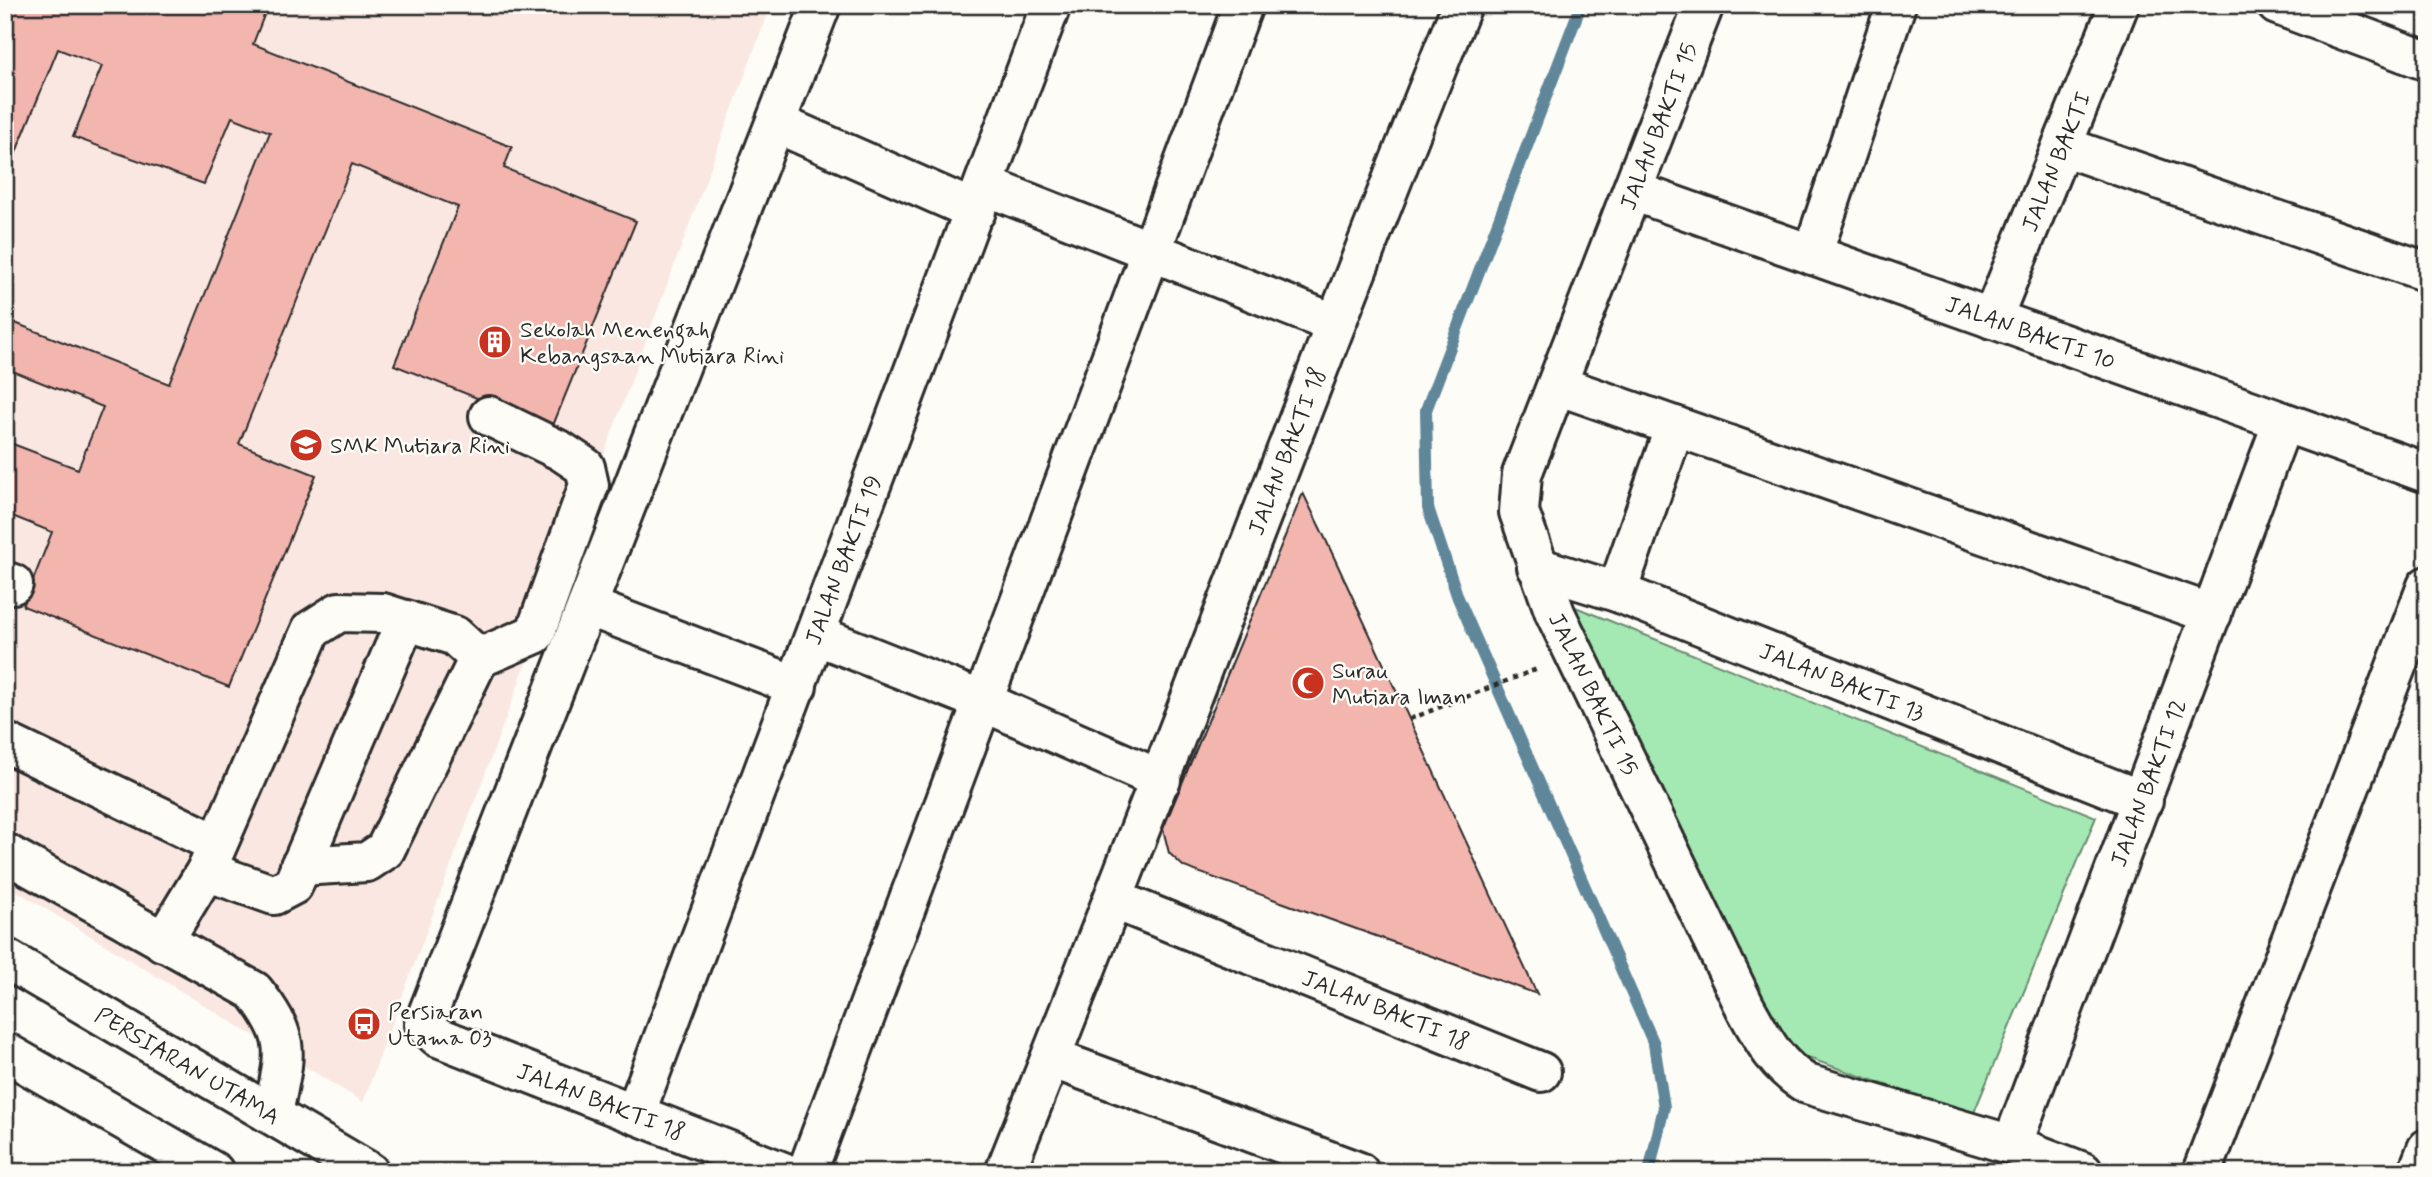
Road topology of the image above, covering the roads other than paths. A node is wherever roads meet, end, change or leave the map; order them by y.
1 (821, 5) edge
2 (1051, 5) edge
3 (1243, 5) edge
4 (1462, 5) edge
5 (1704, 5) edge
6 (1896, 5) edge
7 (2119, 5) edge
8 (2277, 5) edge
9 (2427, 61) edge
10 (776, 123) junction
11 (2062, 146) junction
12 (1633, 191) junction
13 (981, 198) junction
14 (1149, 251) junction
15 (1812, 255) junction
16 (2427, 272) edge
17 (1992, 319) junction
18 (1333, 323) junction
19 (1557, 385) junction
20 (489, 416) dead end
21 (2283, 422) junction
22 (1675, 426) junction
23 (2427, 473) edge
24 (1537, 567) junction
25 (2427, 586) edge
26 (1617, 592) junction
27 (587, 606) junction
28 (2212, 614) junction
29 (406, 620) junction
30 (816, 635) junction
31 (479, 658) junction
32 (796, 686) junction
33 (982, 701) junction
34 (5, 742) edge
35 (1161, 780) junction
36 (2143, 801) junction
37 (5, 853) edge
38 (211, 858) junction
39 (300, 866) junction
40 (1115, 900) junction
41 (163, 942) junction
42 (5, 958) edge
43 (5, 1052) edge
44 (1051, 1058) junction
45 (1541, 1072) dead end
46 (273, 1114) junction
47 (635, 1114) junction
48 (2012, 1145) junction
49 (2427, 1149) edge
50 (214, 1172) edge
51 (369, 1172) edge
52 (783, 1172) edge
53 (807, 1172) edge
54 (1005, 1172) edge
55 (1359, 1172) edge
56 (2083, 1172) edge
57 (2202, 1172) edge
58 (2418, 1172) edge

1 - 10 street
2 - 13 street, JALAN BAKTI 19
3 - 14 street
4 - 18 street, JALAN BAKTI 18
5 - 12 street, JALAN BAKTI 15
6 - 15 street
7 - 11 street, JALAN BAKTI
8 - 9 street
10 - 13 street
10 - 27 street
11 - 16 street
11 - 17 street, JALAN BAKTI
12 - 15 street, JALAN BAKTI 10
12 - 19 street, JALAN BAKTI 15
13 - 14 street
13 - 30 street, JALAN BAKTI 19
14 - 18 street
14 - 33 street
15 - 17 street, JALAN BAKTI 10
17 - 21 street, JALAN BAKTI 10
18 - 35 street, JALAN BAKTI 18
19 - 22 street
19 - 24 street, JALAN BAKTI 15
20 - 31 street
21 - 23 street, JALAN BAKTI 10
21 - 28 street, JALAN BAKTI 12
22 - 26 street
22 - 28 street
24 - 26 street, JALAN BAKTI 13
24 - 48 street, JALAN BAKTI 15
25 - 57 street
26 - 36 street, JALAN BAKTI 13
27 - 32 street
27 - 47 street, JALAN BAKTI 18
28 - 36 street, JALAN BAKTI 12
29 - 31 street
29 - 38 street
29 - 39 street
30 - 32 street, JALAN BAKTI 19
30 - 33 street
31 - 39 street
32 - 47 street, JALAN BAKTI 19
33 - 35 street
33 - 53 street
34 - 38 street
35 - 40 street, JALAN BAKTI 18
36 - 48 street, JALAN BAKTI 12
37 - 41 street
38 - 39 street
38 - 41 street
40 - 44 street, JALAN BAKTI 18
40 - 45 street, JALAN BAKTI 18
41 - 46 street
42 - 46 street, PERSIARAN UTAMA
43 - 50 street
44 - 54 street, JALAN BAKTI 18
44 - 55 street
46 - 51 street, PERSIARAN UTAMA
47 - 52 street, JALAN BAKTI 18
48 - 56 street, JALAN BAKTI 15
49 - 58 street

